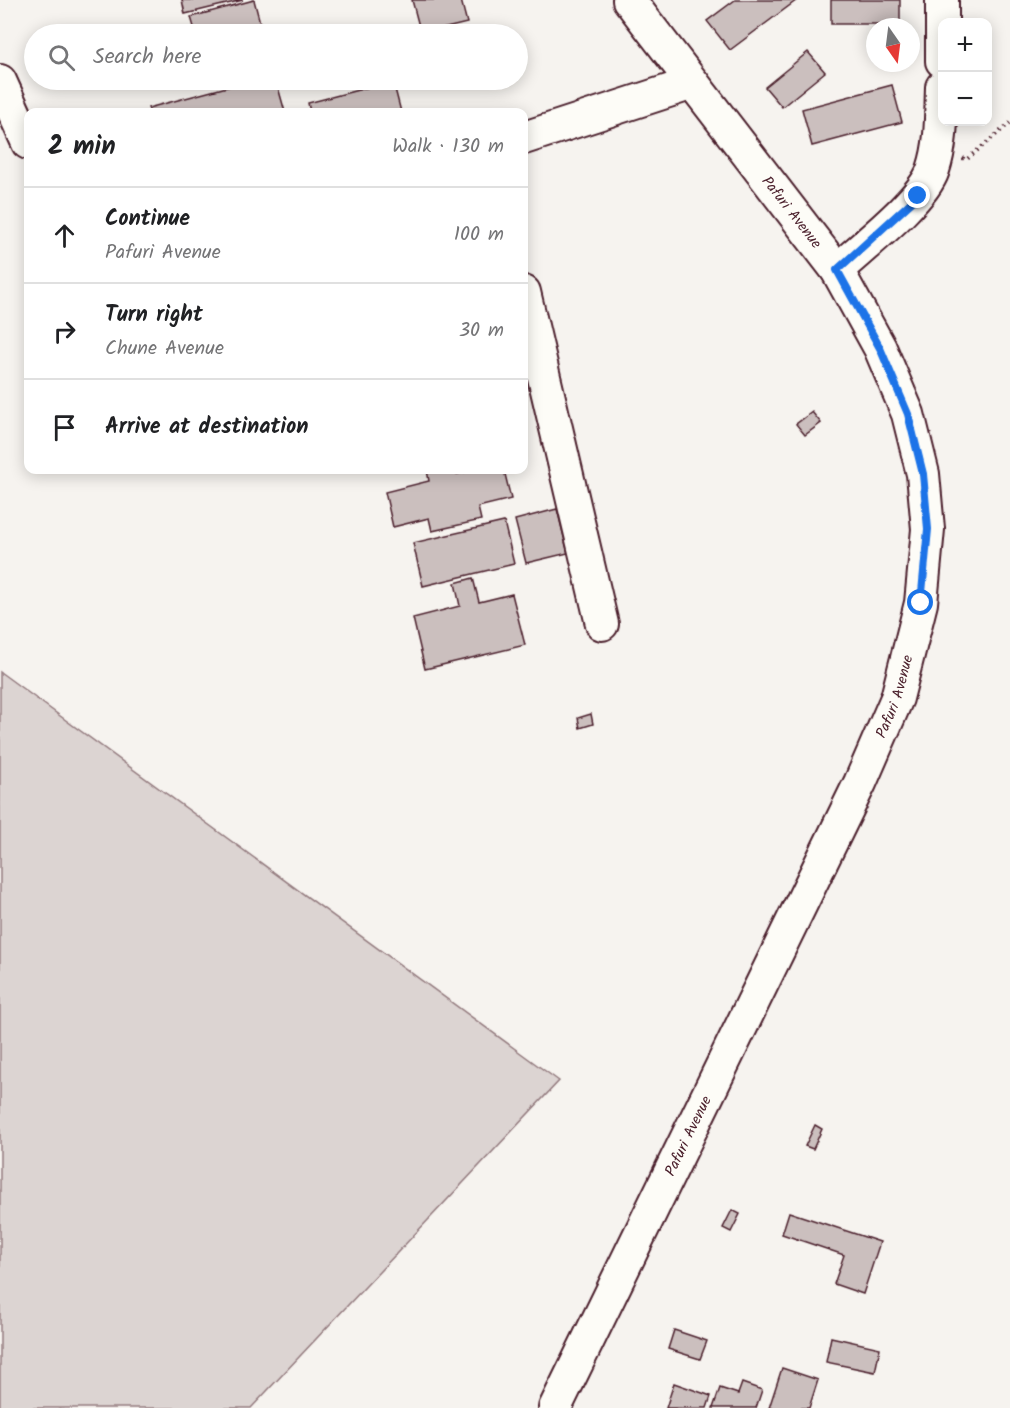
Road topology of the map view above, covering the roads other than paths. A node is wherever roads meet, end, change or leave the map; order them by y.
1 (629, 0) edge
2 (942, 0) edge
3 (942, 18) edge
4 (0, 81) edge
5 (693, 83) junction
6 (940, 126) edge
7 (24, 133) edge
8 (528, 137) edge
9 (837, 270) junction
10 (528, 309) edge
11 (602, 624) dead end
12 (555, 1408) edge

1 - 5 street, Pafuri Avenue
2 - 3 street
4 - 7 street
5 - 8 street
5 - 9 street, Pafuri Avenue
6 - 9 street
9 - 12 street, Pafuri Avenue
10 - 11 street

